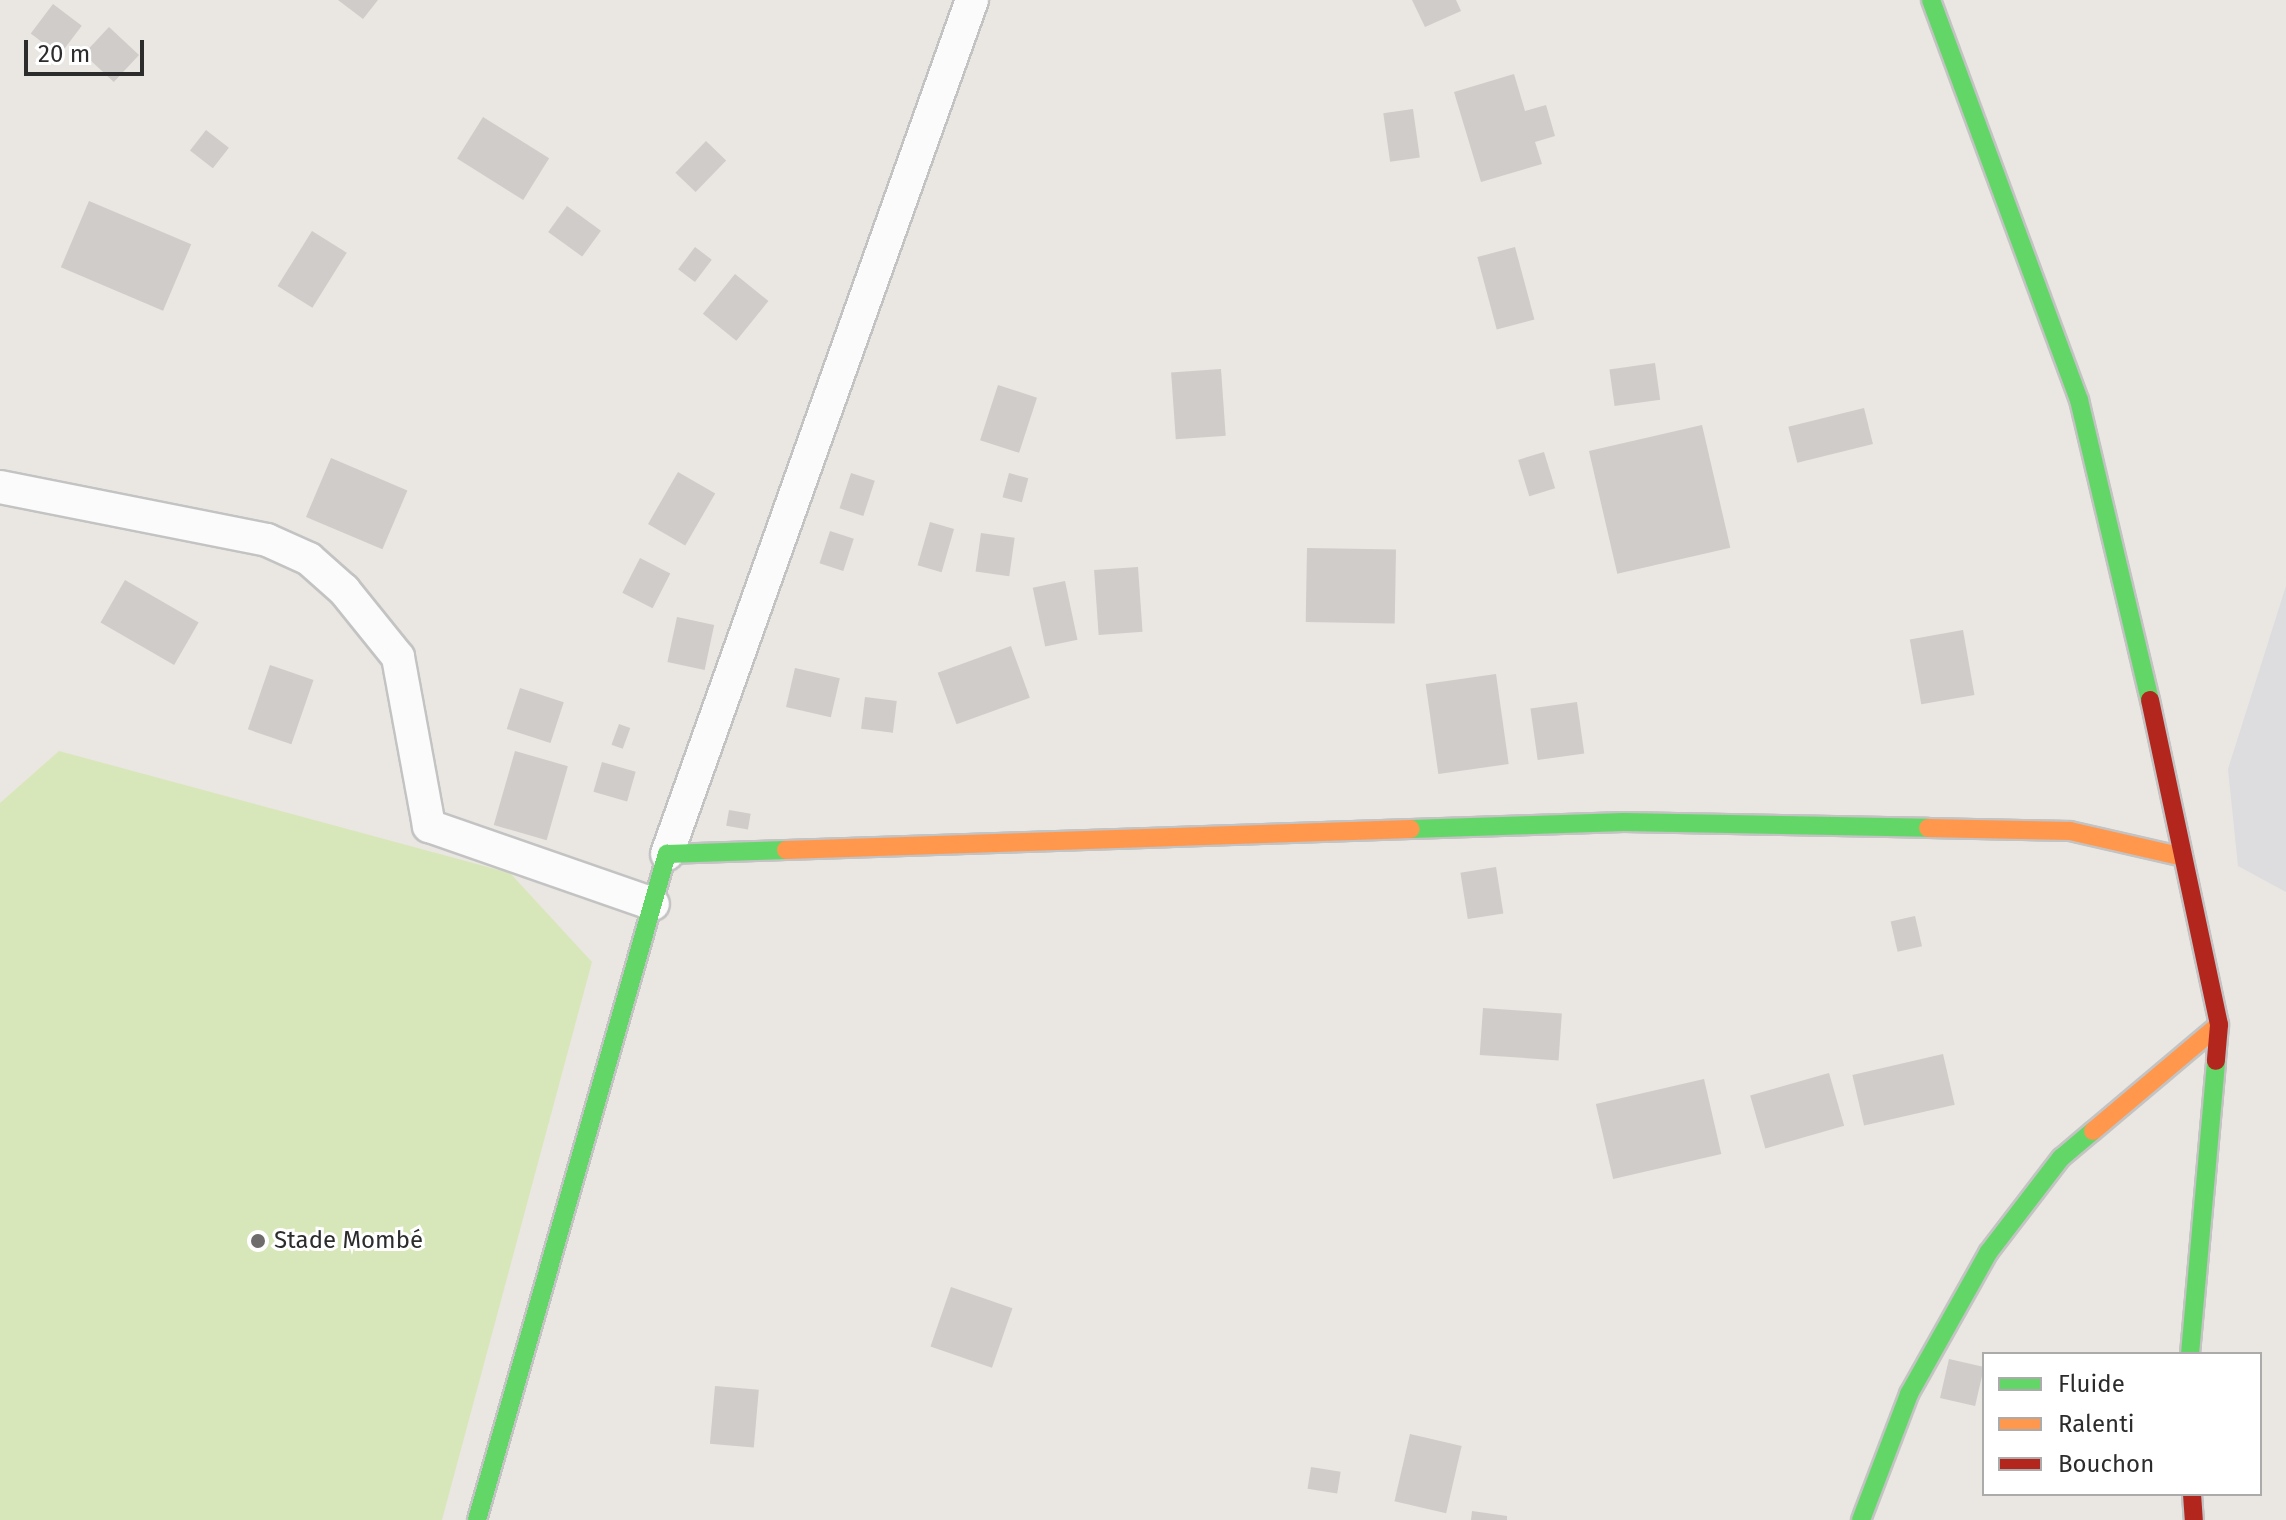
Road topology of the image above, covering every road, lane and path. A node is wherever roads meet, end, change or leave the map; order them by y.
1 (972, 0) edge
2 (1931, 0) edge
3 (0, 487) edge
4 (667, 854) junction
5 (2179, 856) junction
6 (653, 904) junction
7 (2219, 1025) junction
8 (2190, 1352) edge
9 (2192, 1496) edge
10 (477, 1520) edge
11 (1861, 1520) edge
12 (2194, 1520) edge

1 - 4 street
2 - 5 street
3 - 6 street
4 - 5 street
4 - 6 street
5 - 7 street
6 - 10 street
7 - 8 street
7 - 11 street
9 - 12 street

